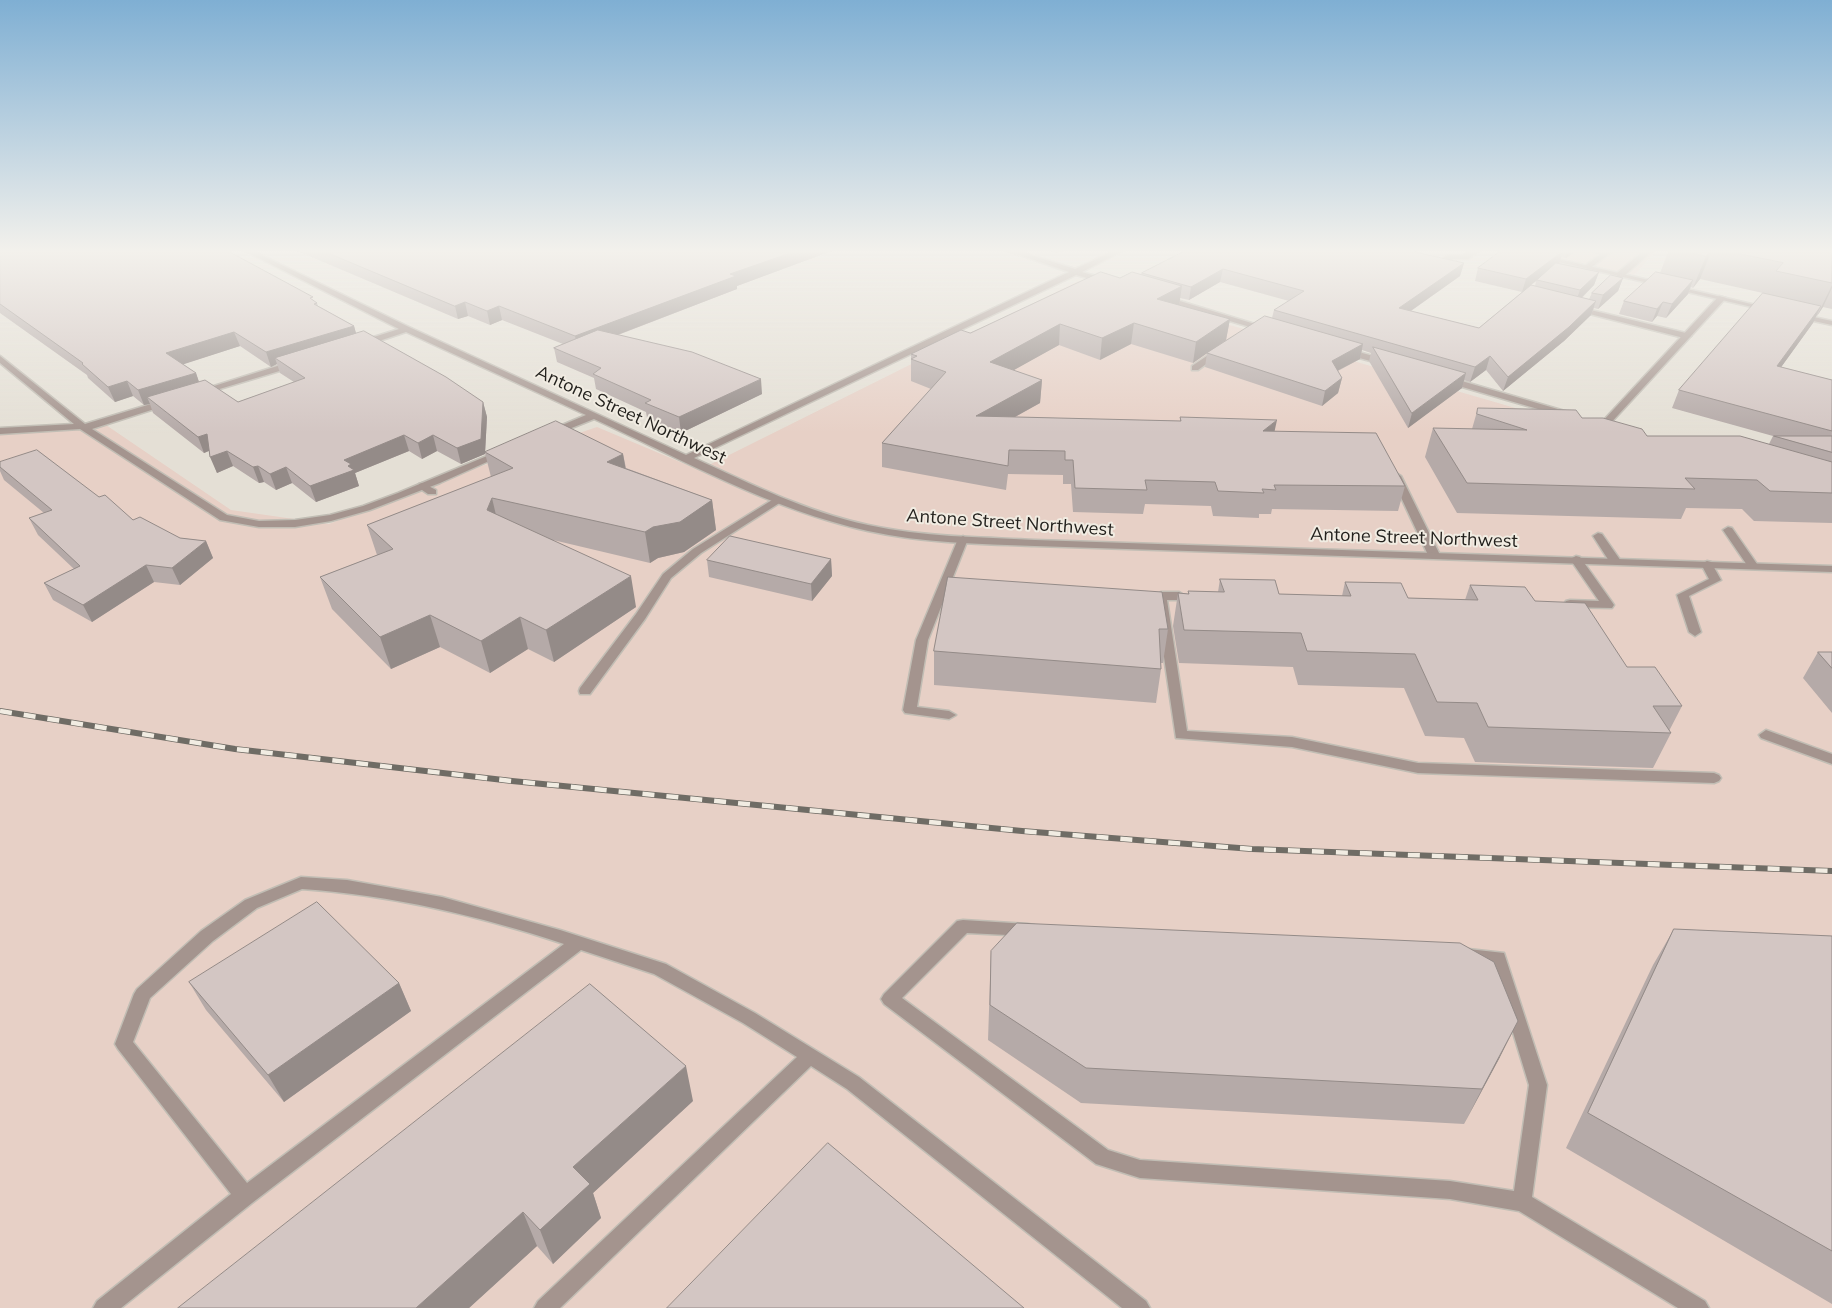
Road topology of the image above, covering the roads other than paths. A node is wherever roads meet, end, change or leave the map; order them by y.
1 (370, 311) edge
2 (994, 311) edge
3 (1199, 311) edge
4 (1598, 311) edge
5 (1710, 311) edge
6 (1786, 313) edge
7 (1832, 323) edge
8 (406, 329) junction
9 (1276, 331) edge
10 (1687, 336) junction
11 (349, 347) edge
12 (1226, 347) edge
13 (1332, 347) edge
14 (0, 359) edge
15 (303, 361) edge
16 (1398, 366) edge
17 (1196, 368) edge
18 (1435, 376) edge
19 (193, 394) edge
20 (174, 400) edge
21 (592, 416) junction
22 (1576, 417) edge
23 (1594, 422) edge
24 (1604, 425) junction
25 (83, 427) junction
26 (1613, 428) edge
27 (0, 431) edge
28 (539, 438) edge
29 (512, 449) edge
30 (687, 458) junction
31 (1390, 462) edge
32 (423, 486) junction
33 (432, 492) dead end
34 (777, 500) junction
35 (1728, 530) dead end
36 (1598, 536) dead end
37 (963, 539) junction
38 (1434, 555) junction
39 (1576, 560) junction
40 (1615, 561) junction
41 (1708, 564) junction
42 (1753, 566) junction
43 (1832, 569) edge
44 (1179, 596) edge
45 (1562, 604) edge
46 (1695, 632) dead end
47 (585, 690) dead end
48 (949, 715) dead end
49 (1766, 735) dead end
50 (1832, 760) edge
51 (1714, 778) dead end
52 (1042, 931) edge
53 (579, 942) junction
54 (1448, 955) edge
55 (810, 1056) junction
56 (245, 1196) junction
57 (1522, 1202) junction
58 (104, 1308) edge
59 (545, 1308) edge
60 (1138, 1308) edge
61 (1698, 1308) edge

1 - 8 street, Antone Street Northwest
2 - 30 street
3 - 9 street
4 - 10 street
5 - 10 street
6 - 7 street
8 - 11 street
8 - 21 street, Antone Street Northwest
10 - 24 street
12 - 17 street
13 - 16 street
14 - 25 street
15 - 19 street
18 - 22 street
20 - 25 street
21 - 28 street
21 - 30 street, Antone Street Northwest
23 - 24 street
24 - 26 street
25 - 27 street
25 - 32 street
29 - 32 street
30 - 34 street, Antone Street Northwest
31 - 38 street
32 - 33 street
34 - 37 street, Antone Street Northwest
34 - 47 street
35 - 42 street
36 - 40 street
37 - 38 street, Antone Street Northwest
37 - 48 street
38 - 39 street, Antone Street Northwest
39 - 40 street, Antone Street Northwest
39 - 45 street
40 - 41 street, Antone Street Northwest
41 - 42 street, Antone Street Northwest
41 - 46 street
42 - 43 street, Antone Street Northwest
44 - 51 street
49 - 50 street
52 - 57 street
53 - 55 street
53 - 56 street
53 - 56 street
54 - 57 street
55 - 59 street
55 - 60 street
56 - 58 street
57 - 61 street

